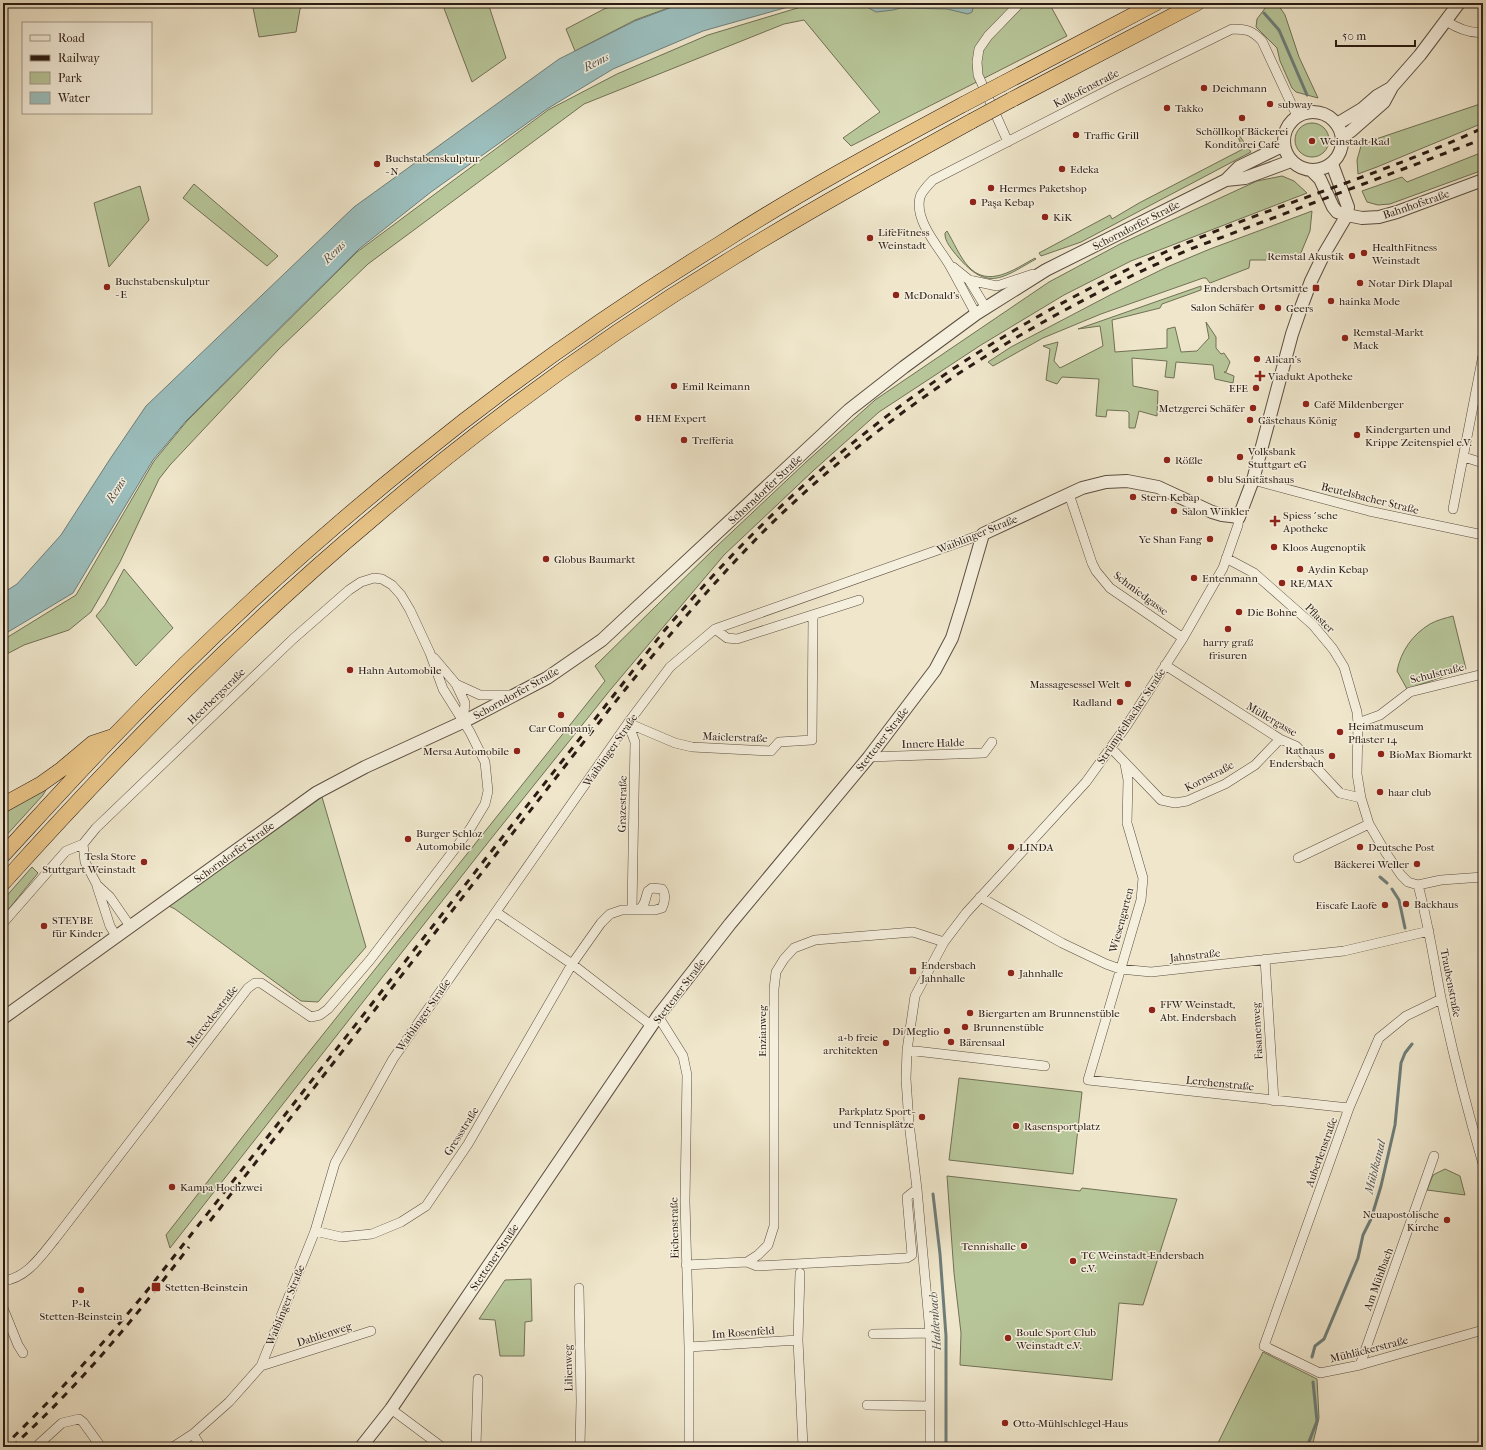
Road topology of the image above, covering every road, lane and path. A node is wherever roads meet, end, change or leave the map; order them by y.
1 (1156, 3) edge
2 (1197, 3) edge
3 (1459, 3) edge
4 (1020, 4) edge
5 (1446, 21) junction
6 (1483, 32) edge
7 (1391, 88) junction
8 (1297, 116) junction
9 (1337, 124) junction
10 (1342, 137) junction
11 (1008, 142) junction
12 (1284, 145) junction
13 (1291, 161) junction
14 (1332, 164) junction
15 (1312, 170) junction
16 (1226, 180) junction
17 (1483, 180) edge
18 (1347, 215) junction
19 (949, 264) junction
20 (1046, 270) junction
21 (969, 280) junction
22 (981, 311) junction
23 (1483, 358) edge
24 (1464, 457) junction
25 (1483, 463) edge
26 (1253, 480) junction
27 (1069, 494) junction
28 (1453, 509) dead end
29 (1238, 517) junction
30 (983, 534) junction
31 (1483, 535) edge
32 (1226, 558) junction
33 (859, 600) dead end
34 (813, 615) junction
35 (715, 629) junction
36 (1182, 638) junction
37 (430, 653) junction
38 (1165, 665) junction
39 (1483, 674) edge
40 (456, 684) junction
41 (516, 695) junction
42 (463, 722) junction
43 (628, 723) junction
44 (1358, 723) junction
45 (113, 737) junction
46 (1280, 739) junction
47 (992, 742) dead end
48 (1111, 748) junction
49 (869, 757) junction
50 (1125, 764) junction
51 (1361, 798) junction
52 (3, 805) edge
53 (1368, 824) junction
54 (83, 844) junction
55 (3, 855) edge
56 (1298, 858) dead end
57 (1483, 877) edge
58 (3, 883) edge
59 (97, 885) junction
60 (1418, 885) junction
61 (632, 887) junction
62 (652, 888) junction
63 (980, 897) junction
64 (635, 909) junction
65 (496, 912) junction
66 (3, 923) edge
67 (130, 926) junction
68 (1429, 931) junction
69 (116, 936) junction
70 (944, 942) junction
71 (1265, 960) junction
72 (572, 964) junction
73 (1120, 969) junction
74 (1442, 999) junction
75 (3, 1018) edge
76 (655, 1021) junction
77 (907, 1050) junction
78 (1045, 1066) dead end
79 (1088, 1080) joint
80 (1274, 1100) junction
81 (1349, 1108) junction
82 (1434, 1156) dead end
83 (1483, 1164) edge
84 (917, 1189) junction
85 (315, 1231) junction
86 (747, 1262) junction
87 (686, 1265) junction
88 (800, 1273) dead end
89 (3, 1281) edge
90 (578, 1288) dead end
91 (3, 1308) edge
92 (1483, 1330) edge
93 (371, 1332) dead end
94 (930, 1333) junction
95 (873, 1334) dead end
96 (798, 1340) junction
97 (1264, 1346) joint
98 (689, 1347) junction
99 (23, 1353) dead end
100 (1360, 1365) junction
101 (261, 1366) junction
102 (478, 1379) dead end
103 (867, 1405) dead end
104 (930, 1406) junction
105 (391, 1409) junction
106 (193, 1434) junction
107 (37, 1447) edge
108 (101, 1447) edge
109 (173, 1447) edge
110 (201, 1447) edge
111 (361, 1447) edge
112 (442, 1447) edge
113 (476, 1447) edge
114 (580, 1447) edge
115 (689, 1447) edge
116 (803, 1447) edge
117 (930, 1447) edge

1 - 45 highway, bridge
2 - 58 highway, bridge
3 - 5 street
4 - 11 street
5 - 6 street
5 - 7 street
7 - 9 street
7 - 10 street
8 - 9 street
8 - 11 street, Kalkofenstraße
8 - 12 street
9 - 10 street
10 - 14 street
11 - 19 street, Kalkofenstraße
12 - 13 street
12 - 16 street, Schorndorfer Straße
13 - 15 street
13 - 16 street, Schorndorfer Straße
14 - 15 street
14 - 18 street
15 - 18 street, Bahnhofstraße
16 - 20 street, Schorndorfer Straße
17 - 18 street, Bahnhofstraße
18 - 26 street, Strümpfelbacher Straße
19 - 21 street, Kalkofenstraße
19 - 22 street, Kalkofenstraße
20 - 21 street, Schorndorfer Straße
20 - 22 street, Schorndorfer Straße
21 - 22 street, Kalkofenstraße
22 - 41 street, Schorndorfer Straße
23 - 24 street
24 - 25 street
24 - 28 street
26 - 29 street, Strümpfelbacher Straße
26 - 31 street, Beutelsbacher Straße
27 - 29 street, Waiblinger Straße
27 - 30 street, Waiblinger Straße
27 - 36 street, Schmiedgasse
29 - 32 street, Strümpfelbacher Straße
30 - 35 street, Waiblinger Straße
30 - 49 street, Stettener Straße
32 - 36 street, Strümpfelbacher Straße
32 - 44 street, Pflaster
33 - 34 street
34 - 35 street
34 - 43 street, Maiclerstraße
35 - 43 street, Waiblinger Straße
36 - 38 street, Strümpfelbacher Straße
37 - 40 street, Heerbergstraße
37 - 42 street, Heerbergstraße
37 - 54 street, Heerbergstraße
38 - 46 street, Müllergasse
38 - 48 street, Strümpfelbacher Straße
39 - 44 street, Schulstraße
40 - 41 street
40 - 42 street, Heerbergstraße
41 - 42 street, Schorndorfer Straße
42 - 67 street, Schorndorfer Straße
42 - 89 street, Mercedesstraße
43 - 61 street, Grazestraße
43 - 65 street, Waiblinger Straße
44 - 51 street
45 - 52 highway
45 - 55 highway
46 - 50 street, Kornstraße
46 - 51 street, Müllergasse
47 - 49 street, Innere Halde
48 - 50 street, Kornstraße
48 - 63 street, Strümpfelbacher Straße
49 - 76 street, Stettener Straße
50 - 73 street, Wiesengarten
51 - 53 street
53 - 56 street
53 - 60 street
54 - 59 street
54 - 66 street
57 - 60 street
59 - 67 street
59 - 69 street
60 - 68 street, Traubenstraße
61 - 62 street
61 - 64 street, Grazestraße
62 - 64 street
62 - 64 street
63 - 70 street, Strümpfelbacher Straße
63 - 73 street, Jahnstraße
64 - 72 street
65 - 72 street
65 - 85 street, Waiblinger Straße
67 - 69 street, Schorndorfer Straße
68 - 71 street, Jahnstraße
68 - 74 street, Traubenstraße
69 - 75 street, Schorndorfer Straße
70 - 77 street, Strümpfelbacher Straße
70 - 86 street, Enzianweg
71 - 73 street, Jahnstraße
71 - 80 street, Fasanenweg
72 - 76 street
72 - 85 street, Gressstraße
73 - 79 street, Wiesengarten
74 - 81 street, Auberlenstraße
74 - 83 street, Traubenstraße
76 - 87 street, Eichenstraße
76 - 105 street, Stettener Straße
77 - 78 street
77 - 84 street, Strümpfelbacher Straße
79 - 80 street, Lerchenstraße
80 - 81 street, Lerchenstraße
81 - 97 street, Auberlenstraße
82 - 100 street, Am Mühlbach
84 - 86 street
84 - 94 street, Strümpfelbacher Straße
85 - 101 street, Waiblinger Straße
86 - 87 street
87 - 98 street, Eichenstraße
88 - 96 street
90 - 114 street, Lilienweg
91 - 99 street
92 - 100 street, Mühläckerstraße
93 - 101 street, Dahlienweg
94 - 95 street
94 - 104 street, Strümpfelbacher Straße
96 - 98 street, Im Rosenfeld
96 - 116 street
97 - 100 street, Mühläckerstraße
98 - 115 street, Eichenstraße
101 - 106 street, Waiblinger Straße
102 - 113 street
103 - 104 street
104 - 117 street, Strümpfelbacher Straße
105 - 111 street, Stettener Straße
105 - 112 street
106 - 109 street, Waiblinger Straße
106 - 110 street
107 - 108 street

